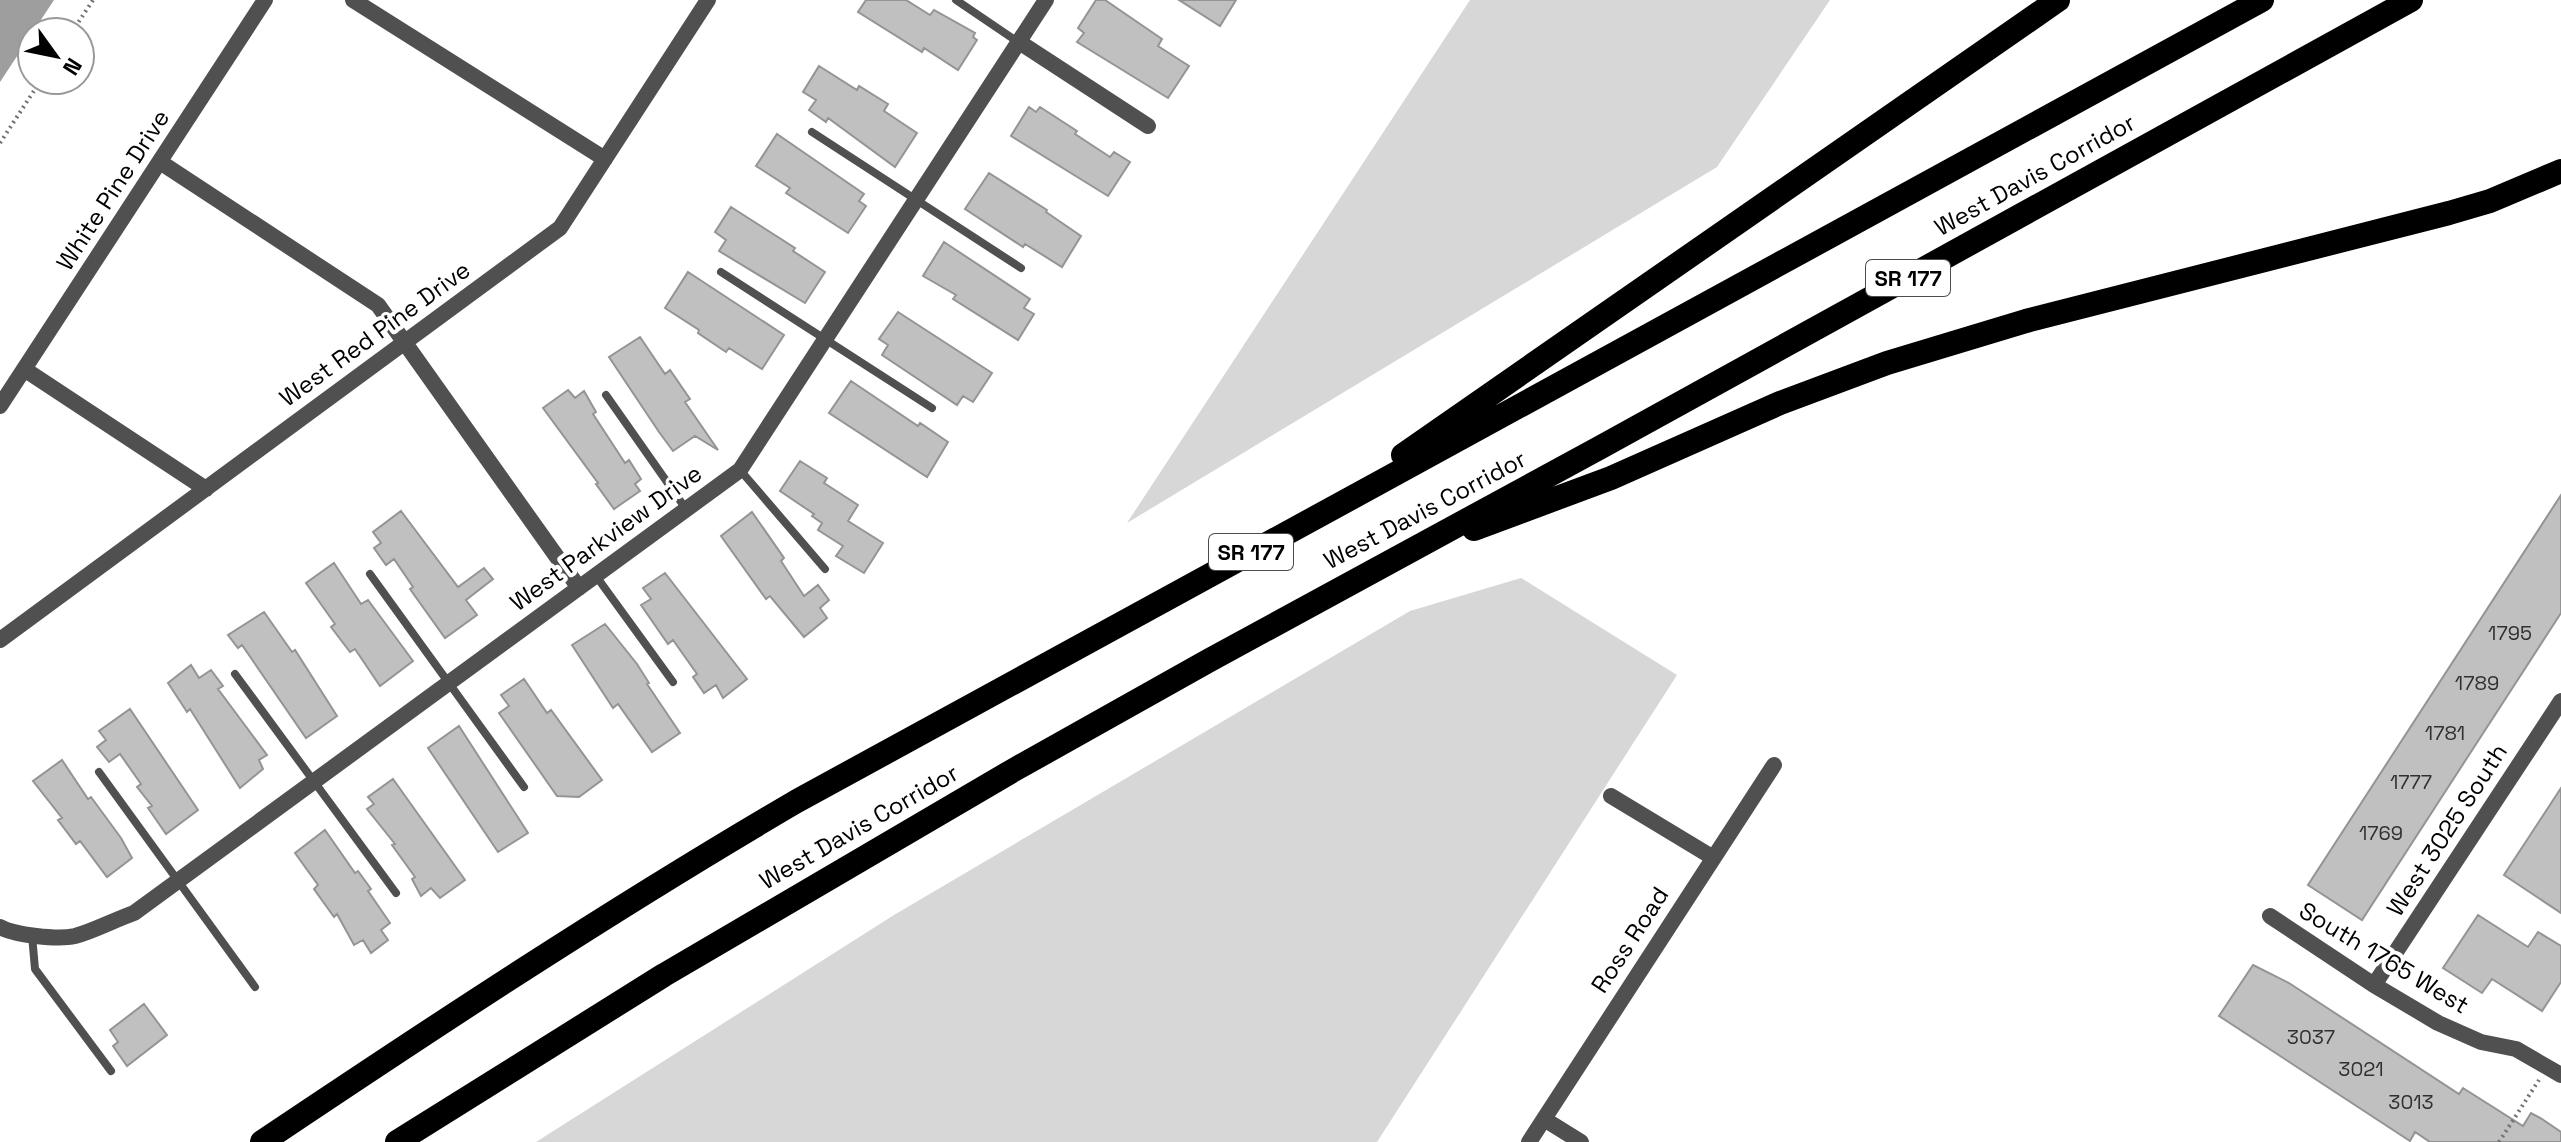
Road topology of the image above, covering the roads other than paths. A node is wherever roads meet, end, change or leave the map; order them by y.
1 (265, 0) edge
2 (353, 0) edge
3 (708, 0) edge
4 (956, 0) edge
5 (1046, 0) edge
6 (2058, 0) edge
7 (2262, 0) edge
8 (2411, 0) edge
9 (1019, 42) junction
10 (1148, 126) dead end
11 (812, 132) dead end
12 (605, 159) junction
13 (160, 162) junction
14 (2561, 171) edge
15 (916, 201) junction
16 (1021, 268) dead end
17 (721, 272) dead end
18 (825, 340) junction
19 (406, 342) junction
20 (24, 369) junction
21 (606, 395) dead end
22 (0, 406) edge
23 (932, 408) dead end
24 (740, 470) junction
25 (206, 489) junction
26 (686, 510) junction
27 (1319, 515) junction
28 (1404, 553) junction
29 (825, 569) dead end
30 (370, 574) dead end
31 (596, 576) junction
32 (579, 588) junction
33 (0, 640) edge
34 (235, 674) dead end
35 (673, 682) dead end
36 (448, 683) junction
37 (2561, 701) edge
38 (1774, 765) dead end
39 (99, 772) dead end
40 (313, 782) junction
41 (524, 787) dead end
42 (1611, 796) dead end
43 (1712, 857) junction
44 (178, 880) junction
45 (396, 893) dead end
46 (2270, 916) dead end
47 (0, 927) edge
48 (32, 935) junction
49 (2374, 985) junction
50 (255, 987) dead end
51 (2554, 1070) edge
52 (111, 1071) dead end
53 (1544, 1119) junction
54 (262, 1142) edge
55 (397, 1142) edge
56 (1529, 1142) edge
57 (1581, 1142) edge

1 - 13 street, White Pine Drive
2 - 12 street
3 - 12 street, West Red Pine Drive
4 - 9 lane
5 - 9 street, West Parkview Drive
6 - 27 highway
7 - 27 highway, West Davis Corridor / SR 177
8 - 28 highway, West Davis Corridor / SR 177
9 - 10 street
9 - 15 street, West Parkview Drive
11 - 15 lane
12 - 19 street, West Red Pine Drive
13 - 19 street
13 - 20 street, White Pine Drive
14 - 28 highway
15 - 16 lane
15 - 18 street, West Parkview Drive
17 - 18 lane
18 - 23 lane
18 - 24 street, West Parkview Drive
19 - 25 street, West Red Pine Drive
19 - 32 street
20 - 22 street, White Pine Drive
20 - 25 street
21 - 26 lane
24 - 26 street, West Parkview Drive
24 - 29 lane
25 - 33 street, West Red Pine Drive
26 - 31 street, West Parkview Drive
27 - 54 highway, West Davis Corridor / SR 177
28 - 55 highway, West Davis Corridor / SR 177
30 - 36 lane
31 - 32 street, West Parkview Drive
31 - 35 lane
32 - 36 street, West Parkview Drive
34 - 40 lane
36 - 40 street, West Parkview Drive
36 - 41 lane
37 - 49 street, West 3025 South
38 - 43 street, Ross Road
39 - 44 lane
40 - 44 street, West Parkview Drive
40 - 45 lane
42 - 43 street
43 - 53 street, Ross Road
44 - 48 street, West Parkview Drive
44 - 50 lane
46 - 49 street, South 1765 West
47 - 48 street, West Parkview Drive
48 - 52 lane
49 - 51 street, South 1765 West
53 - 56 street, Ross Road
53 - 57 street

